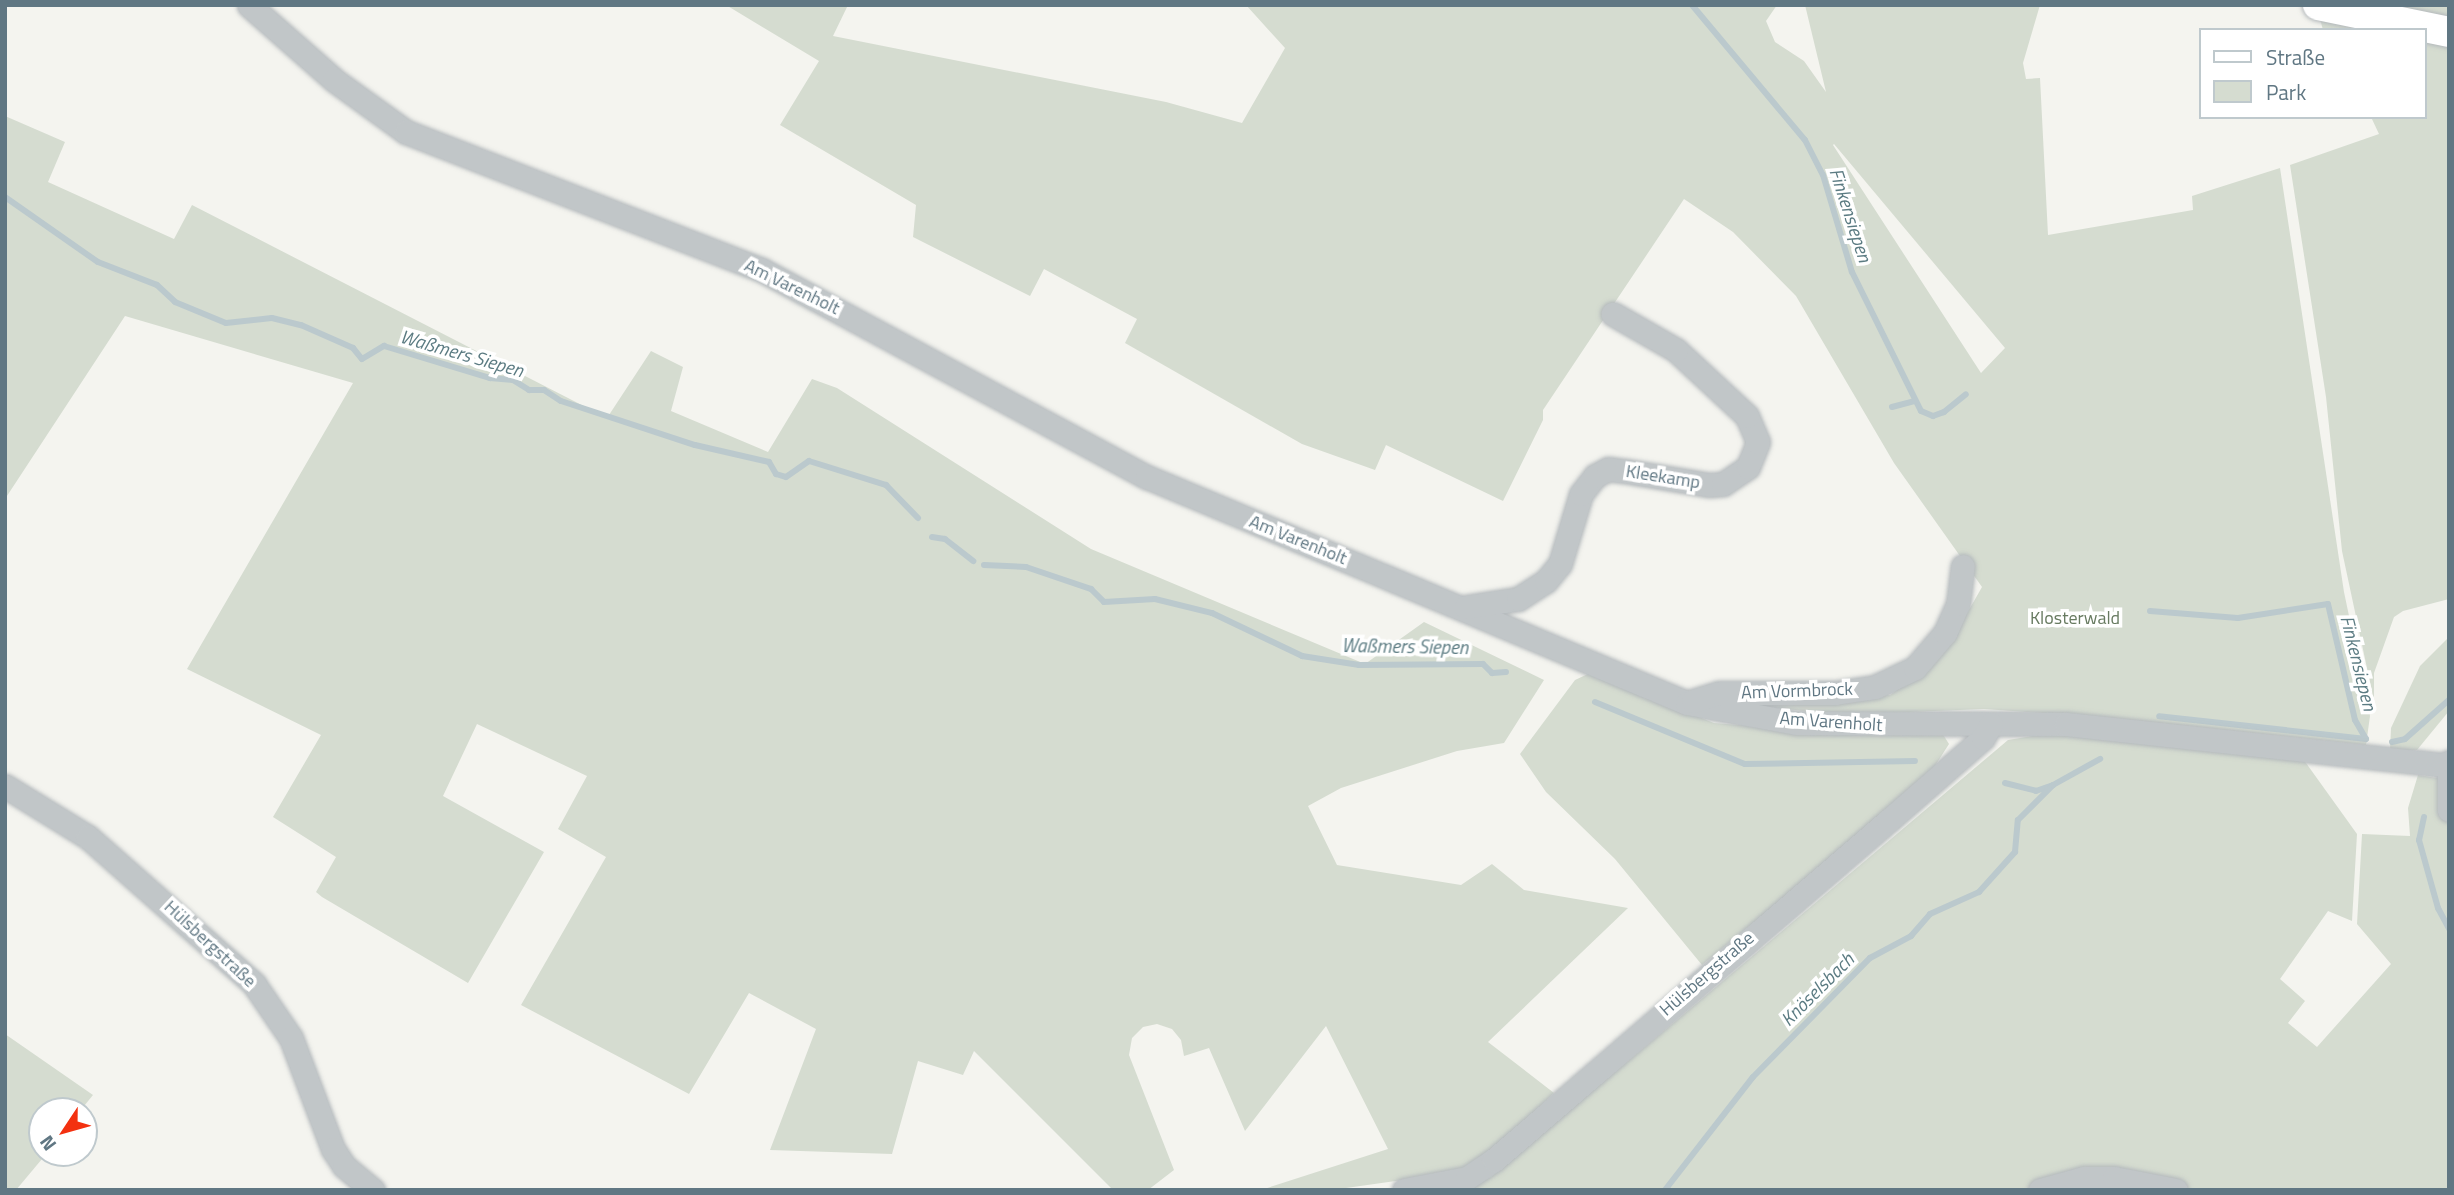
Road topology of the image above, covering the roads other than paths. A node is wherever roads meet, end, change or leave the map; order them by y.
1 (249, 5) edge
2 (2318, 5) edge
3 (2449, 32) edge
4 (1614, 314) dead end
5 (1963, 566) dead end
6 (1466, 607) junction
7 (1686, 703) junction
8 (1992, 724) junction
9 (2448, 764) edge
10 (5, 786) edge
11 (2449, 810) edge
12 (373, 1190) edge
13 (1404, 1190) edge
14 (2040, 1190) edge
15 (2176, 1190) edge

1 - 6 street, Am Varenholt
2 - 3 main road
4 - 6 street, Kleekamp
5 - 7 street, Am Vormbrock
6 - 7 street, Am Varenholt
7 - 8 street, Am Varenholt
8 - 9 street, Am Varenholt
8 - 13 street, Hülsbergstraße
9 - 11 street
10 - 12 street, Hülsbergstraße
14 - 15 street

